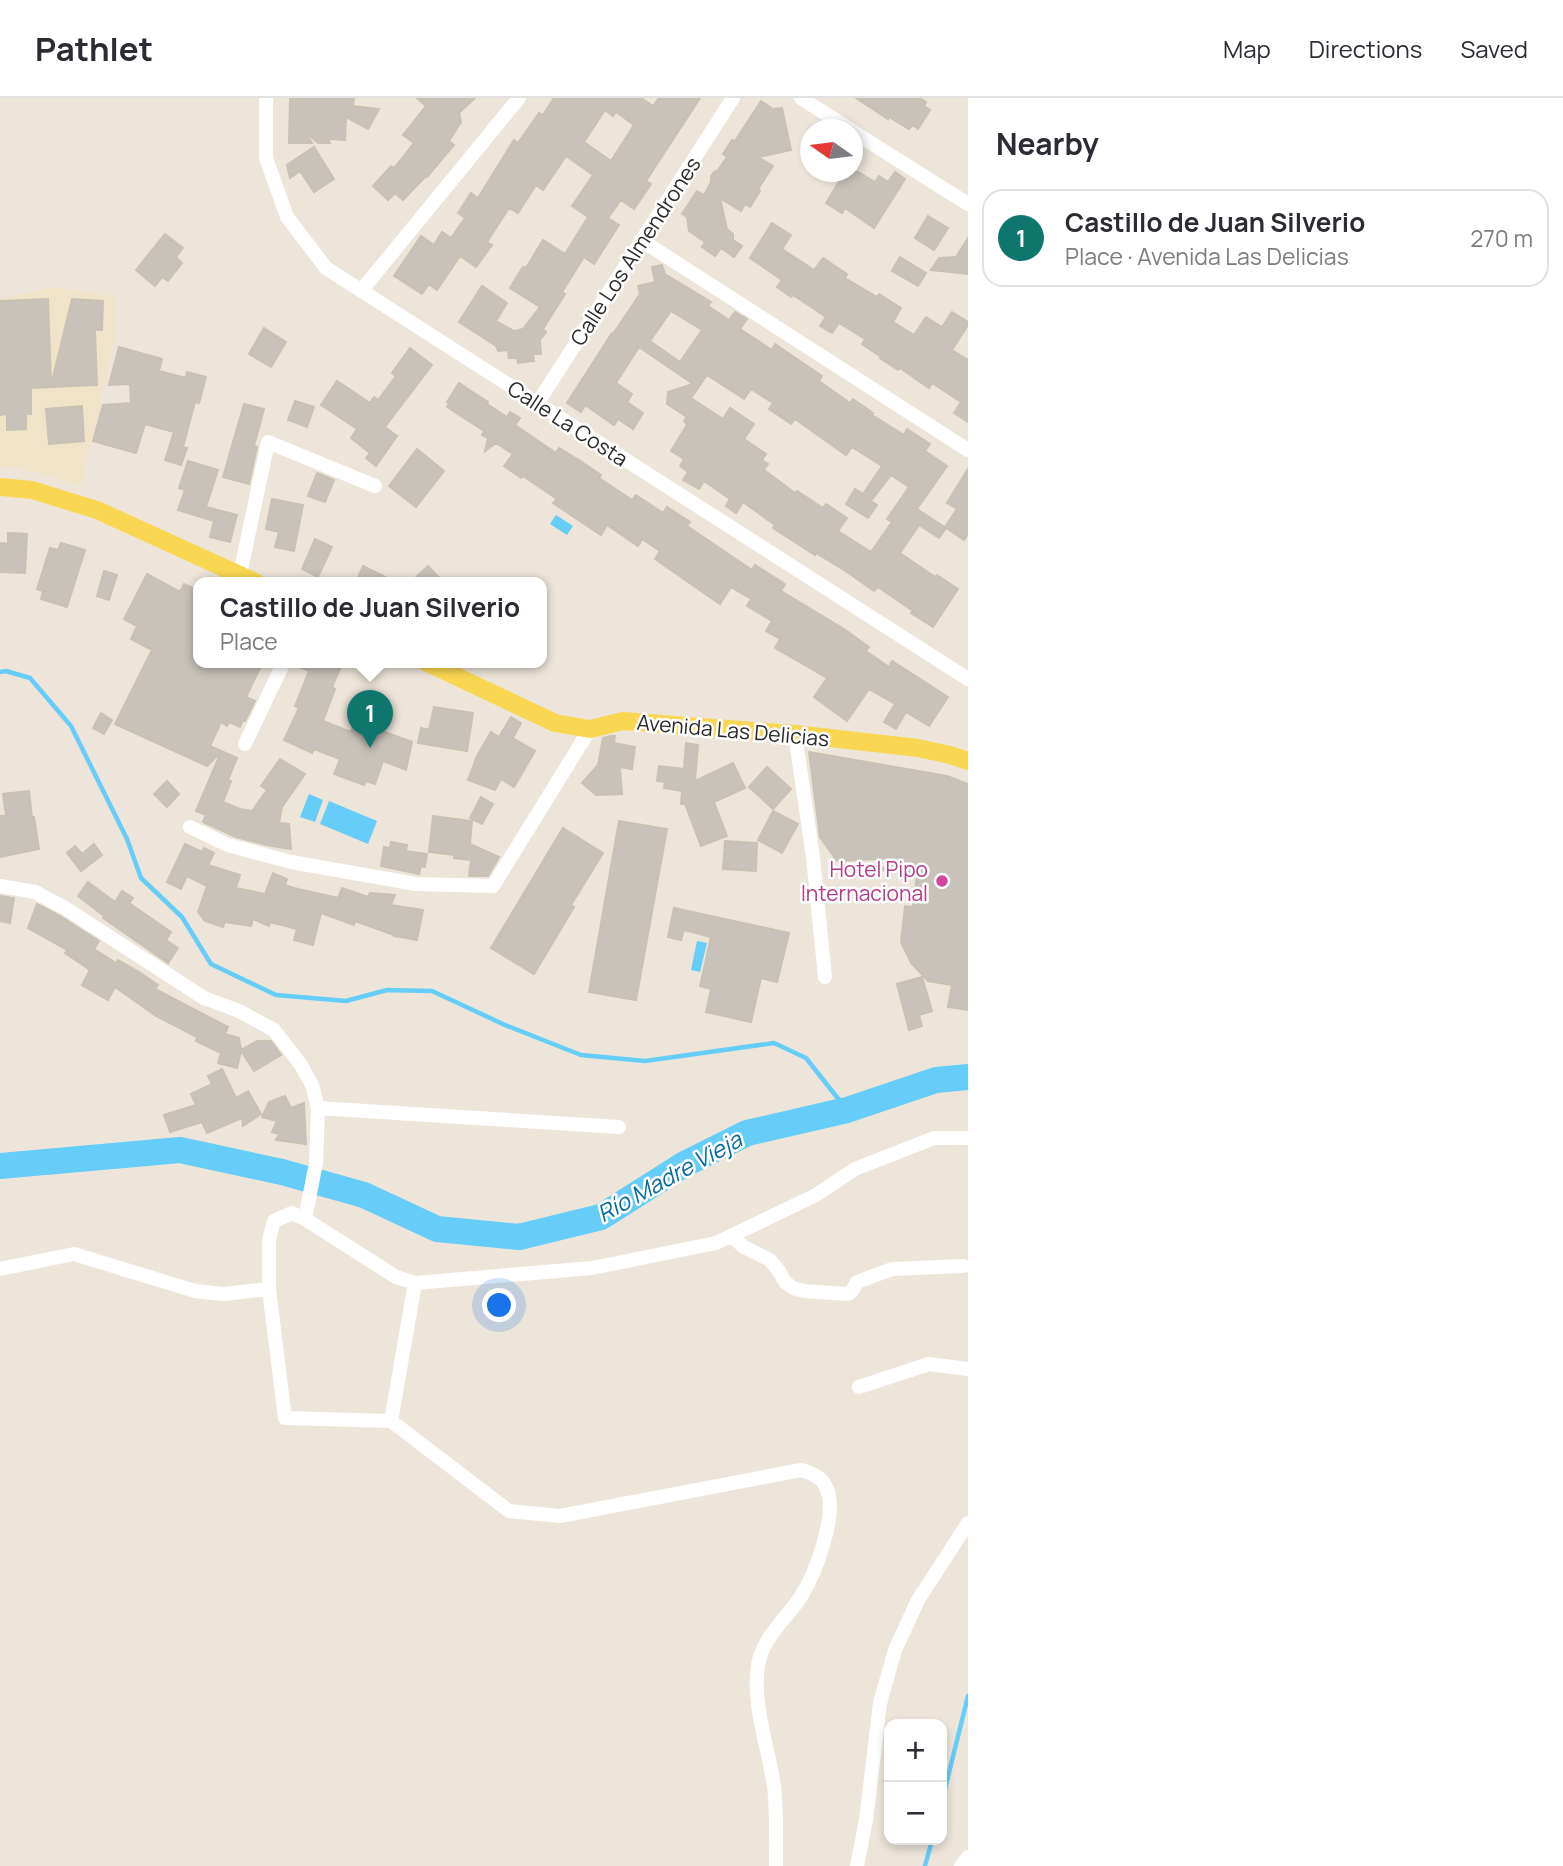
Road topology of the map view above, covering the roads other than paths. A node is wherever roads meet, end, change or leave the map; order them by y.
1 (267, 98) edge
2 (519, 98) edge
3 (733, 98) edge
4 (801, 98) edge
5 (834, 119) edge
6 (863, 138) edge
7 (968, 204) edge
8 (641, 240) junction
9 (361, 291) junction
10 (537, 404) junction
11 (968, 450) edge
12 (375, 486) dead end
13 (0, 487) edge
14 (246, 577) edge
15 (248, 577) edge
16 (281, 668) edge
17 (439, 668) edge
18 (968, 679) edge
19 (590, 729) junction
20 (795, 734) junction
21 (245, 744) dead end
22 (968, 761) edge
23 (190, 827) dead end
24 (0, 886) edge
25 (825, 976) dead end
26 (318, 1108) junction
27 (619, 1127) dead end
28 (968, 1138) edge
29 (305, 1219) junction
30 (731, 1236) junction
31 (964, 1266) dead end
32 (0, 1269) edge
33 (415, 1283) junction
34 (269, 1289) junction
35 (968, 1369) edge
36 (859, 1387) dead end
37 (391, 1421) junction
38 (968, 1523) edge
39 (968, 1857) edge
40 (776, 1866) edge
41 (857, 1866) edge
42 (961, 1866) edge

1 - 9 street, Calle La Costa
2 - 9 street
3 - 8 street, Calle Los Almendrones
4 - 5 street
6 - 7 street
8 - 10 street, Calle Los Almendrones
8 - 11 street
9 - 10 street, Calle La Costa
10 - 18 street, Calle La Costa
12 - 15 street
13 - 14 main road
16 - 21 street
17 - 19 main road, Avenida Las Delicias
19 - 20 main road, Avenida Las Delicias
19 - 23 street
20 - 22 main road, Avenida Las Delicias
20 - 25 street
24 - 26 street
26 - 27 street
26 - 29 street
28 - 30 street
29 - 33 street
29 - 34 street
30 - 31 street
30 - 33 street
32 - 34 street
33 - 37 street
34 - 37 street
35 - 36 street
37 - 40 street
38 - 41 street
39 - 42 street

